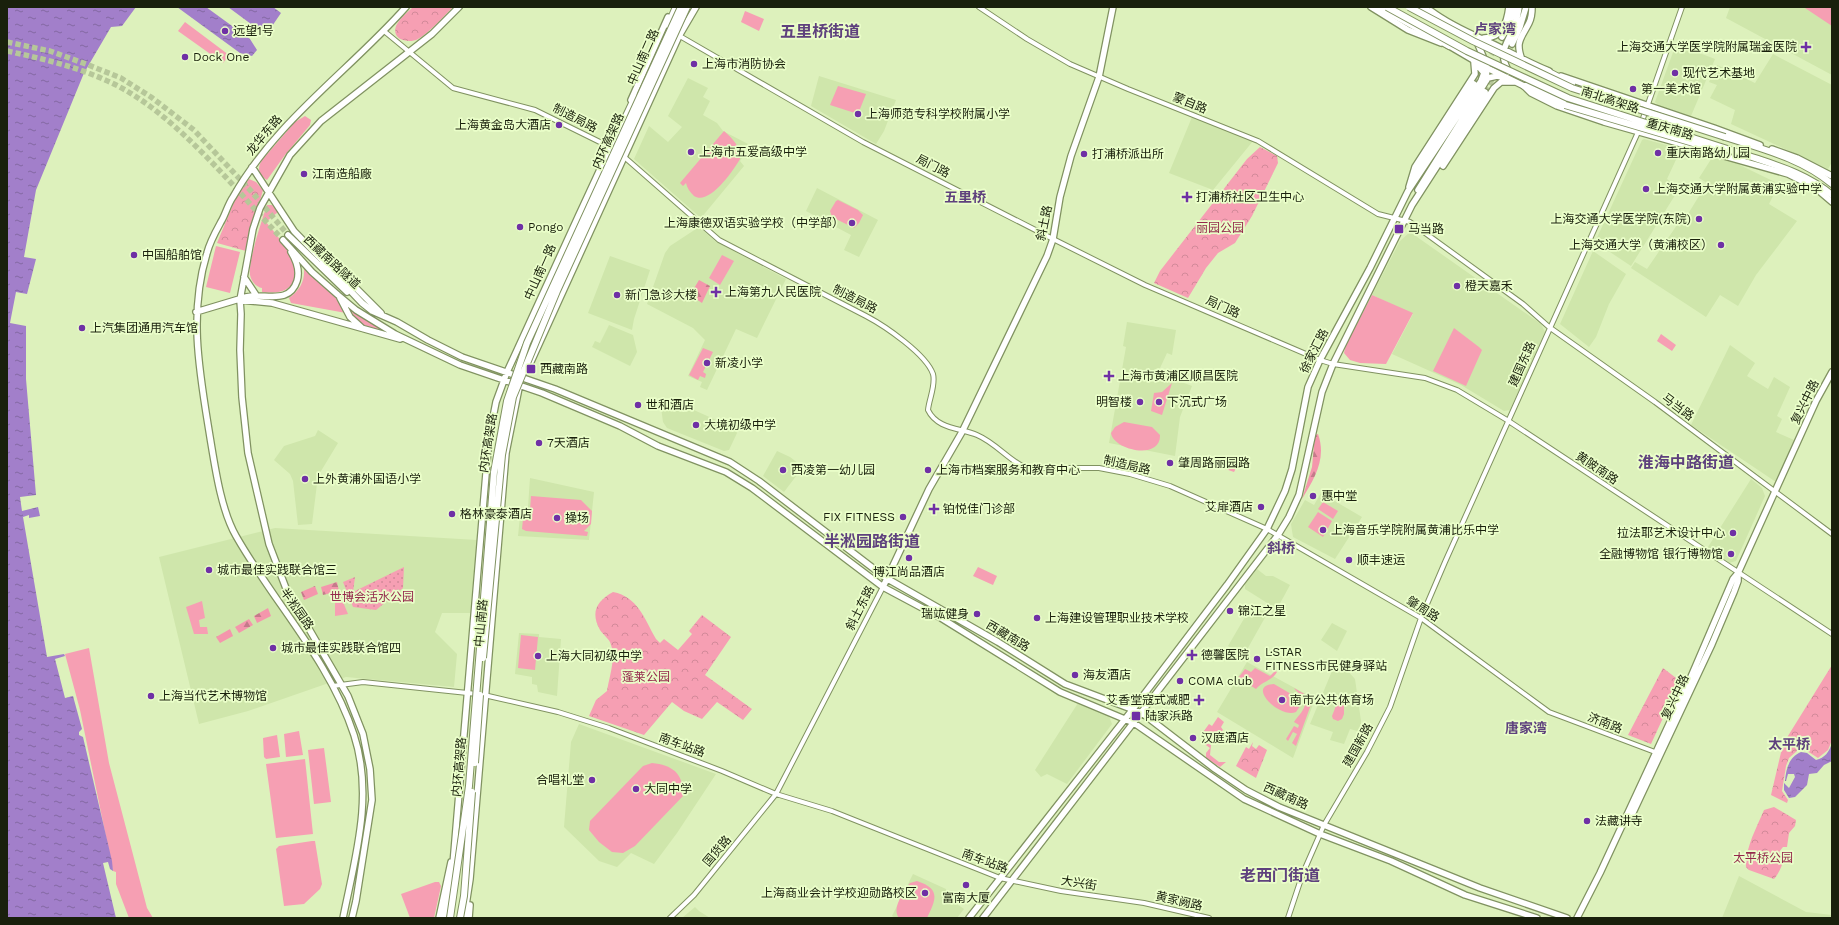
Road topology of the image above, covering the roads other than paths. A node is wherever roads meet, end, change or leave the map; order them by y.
1 (406, 7) edge
2 (459, 7) edge
3 (673, 7) edge
4 (678, 7) edge
5 (688, 7) edge
6 (696, 7) edge
7 (979, 7) edge
8 (1113, 7) edge
9 (1371, 7) edge
10 (1379, 7) edge
11 (1383, 7) edge
12 (1387, 7) edge
13 (1410, 7) edge
14 (1415, 7) edge
15 (1420, 7) edge
16 (1425, 7) edge
17 (1509, 7) edge
18 (1514, 7) edge
19 (1519, 7) edge
20 (1526, 7) edge
21 (1532, 7) edge
22 (1682, 7) edge
23 (1434, 14) junction
24 (666, 27) junction
25 (384, 31) junction
26 (1471, 35) junction
27 (679, 36) junction
28 (1481, 38) junction
29 (1502, 38) tunnel mouth
30 (1512, 44) tunnel mouth
31 (1449, 46) junction
32 (1503, 50) junction
33 (409, 52) junction
34 (657, 58) junction
35 (1473, 60) junction
36 (1522, 60) junction
37 (1488, 68) junction
38 (1545, 70) junction
39 (1099, 77) junction
40 (1516, 81) junction
41 (1485, 83) junction
42 (1474, 84) tunnel mouth
43 (1524, 86) junction
44 (1485, 92) tunnel mouth
45 (1646, 109) junction
46 (626, 116) junction
47 (1640, 128) junction
48 (1725, 137) junction
49 (610, 148) junction
50 (1743, 154) junction
51 (624, 156) junction
52 (252, 167) junction
53 (1832, 176) edge
54 (1832, 184) edge
55 (1408, 192) junction
56 (269, 194) junction
57 (1832, 195) edge
58 (1832, 202) edge
59 (1412, 205) junction
60 (1393, 218) junction
61 (1405, 220) junction
62 (285, 238) junction
63 (1053, 239) junction
64 (323, 262) junction
65 (244, 277) junction
66 (256, 295) junction
67 (338, 295) junction
68 (240, 300) junction
69 (362, 303) junction
70 (196, 312) junction
71 (386, 317) junction
72 (1549, 327) junction
73 (364, 329) junction
74 (415, 343) junction
75 (1320, 360) junction
76 (1333, 364) junction
77 (507, 372) junction
78 (1832, 372) edge
79 (524, 377) junction
80 (505, 380) junction
81 (520, 385) junction
82 (1507, 420) junction
83 (962, 432) junction
84 (1775, 492) junction
85 (1267, 529) junction
86 (1832, 534) edge
87 (1278, 535) junction
88 (1738, 573) junction
89 (886, 578) junction
90 (883, 587) junction
91 (1421, 618) junction
92 (1832, 634) edge
93 (342, 684) junction
94 (333, 686) junction
95 (467, 692) junction
96 (486, 696) junction
97 (1133, 709) junction
98 (1549, 712) joint
99 (1142, 713) junction
100 (1125, 718) junction
101 (1134, 723) junction
102 (1655, 752) junction
103 (776, 794) junction
104 (1622, 823) junction
105 (1324, 825) junction
106 (1320, 834) junction
107 (455, 844) junction
108 (453, 873) junction
109 (471, 873) junction
110 (1000, 878) junction
111 (1011, 882) junction
112 (1144, 903) joint
113 (449, 917) edge
114 (462, 917) edge
115 (343, 918) edge
116 (352, 918) edge
117 (439, 918) edge
118 (443, 918) edge
119 (469, 918) edge
120 (670, 918) edge
121 (969, 918) edge
122 (983, 918) edge
123 (1209, 918) edge
124 (1288, 918) edge
125 (1537, 918) edge
126 (1567, 918) edge
127 (1577, 918) edge

1 - 25 main road, 龙华东路
2 - 33 main road
3 - 24 main road, 中山南一路
4 - 24 highway
4 - 34 highway, 内环高架路, bridge
5 - 27 main road
5 - 114 highway, 内环高架路, bridge
6 - 27 main road
7 - 39 street, 蒙自路
8 - 39 main road, 斜土路
9 - 31 main road
10 - 31 highway
11 - 31 main road
12 - 50 highway, 南北高架路, bridge
13 - 48 highway, 南北高架路, bridge
14 - 23 main road
15 - 23 highway
16 - 23 main road
17 - 28 main road
18 - 29 main road
19 - 32 main road
20 - 30 main road
21 - 36 main road
22 - 45 street, 建国东路
23 - 26 main road
24 - 27 street, 局门路
24 - 34 highway, bridge
24 - 46 highway
24 - 46 main road, 中山南一路
25 - 33 street, 制造局路
25 - 52 main road, 龙华东路
26 - 28 main road, 重庆南路
26 - 37 main road
27 - 51 main road
27 - 63 street, 局门路
28 - 32 main road, 重庆南路
31 - 35 main road, 重庆南路
32 - 36 main road, 重庆南路
32 - 40 main road
33 - 49 street, 制造局路
33 - 56 main road
34 - 113 highway, 内环高架路, bridge
35 - 37 main road, 重庆南路
35 - 55 main road, 徐家汇路
35 - 55 main road, 徐家汇路
36 - 38 main road, 重庆南路
37 - 40 main road, 重庆南路
37 - 41 main road
38 - 45 main road, 重庆南路
38 - 48 highway, bridge
39 - 60 street, 蒙自路
39 - 63 main road, 斜土路
40 - 41 main road
40 - 43 main road, 重庆南路
40 - 59 main road
41 - 59 main road, 徐家汇路
42 - 55 main road
43 - 47 main road, 重庆南路
43 - 50 highway, bridge
44 - 59 main road, 徐家汇路
45 - 47 street, 建国东路
45 - 53 main road, 重庆南路
46 - 49 main road, 中山南一路
47 - 58 main road, 重庆南路
47 - 72 street, 建国东路
48 - 54 highway, 南北高架路
49 - 51 street, 制造局路
49 - 77 main road, 中山南一路
50 - 57 highway, 南北高架路
51 - 79 main road
51 - 83 street, 制造局路
52 - 56 main road, 西藏南路
52 - 70 main road, 龙华东路
55 - 60 main road, 徐家汇路
56 - 64 main road, 西藏南路
56 - 65 main road
59 - 61 main road, 徐家汇路
60 - 61 street, 马当路
60 - 75 main road, 徐家汇路
61 - 72 street, 马当路
61 - 76 main road, 徐家汇路
62 - 66 main road, 西藏南路
62 - 67 main road, 西藏南路
62 - 69 main road, 西藏南路隧道
63 - 75 street, 局门路
63 - 83 main road, 斜土路
64 - 69 main road, 西藏南路
64 - 71 main road, 西藏南路
65 - 66 main road
65 - 68 main road
66 - 68 main road, 西藏南路
67 - 73 main road
67 - 74 main road, 西藏南路
68 - 70 main road, 西藏南路
68 - 73 main road, 西藏南路
68 - 93 main road, 半淞园路
69 - 71 main road, 西藏南路
70 - 94 main road, 半淞园路
71 - 77 main road, 西藏南路
72 - 82 street, 建国东路
72 - 84 street, 马当路
73 - 74 main road, 西藏南路
74 - 80 main road, 西藏南路
75 - 76 street, 局门路
75 - 85 main road, 徐家汇路
76 - 82 street, 黄陂南路
76 - 87 main road, 徐家汇路
77 - 79 main road, 西藏南路
77 - 80 main road, 中山南路
78 - 84 main road, 复兴中路
79 - 81 main road, 中山南路
79 - 89 main road, 西藏南路
80 - 81 main road, 西藏南路
80 - 95 main road, 中山南路
81 - 90 main road, 西藏南路
81 - 96 main road, 中山南路
82 - 88 street, 黄陂南路
82 - 91 street, 建国东路
83 - 85 street, 制造局路
83 - 89 main road, 斜土东路
84 - 86 street, 马当路
84 - 88 main road, 复兴中路
85 - 87 street, 制造局路
85 - 97 main road
87 - 91 street, 肇周路
87 - 99 main road
88 - 92 street, 黄陂南路
88 - 102 main road, 复兴中路
88 - 104 main road, 复兴中路
89 - 90 main road, 斜土东路
89 - 97 main road, 西藏南路
90 - 100 main road, 西藏南路
90 - 103 street, 斜土东路
91 - 98 street, 肇周路
91 - 105 street, 建国新路
93 - 94 street, 南车站路
93 - 95 street, 南车站路
93 - 116 main road, 半淞园路
94 - 115 main road, 半淞园路
95 - 96 street, 南车站路
95 - 107 main road, 中山南路
96 - 103 street, 南车站路
96 - 109 main road, 中山南路
97 - 99 main road, 西藏南路
97 - 100 main road
98 - 102 street, 济南路
99 - 101 main road
99 - 105 main road, 西藏南路
100 - 101 main road, 西藏南路
100 - 110 main road
101 - 106 main road, 西藏南路
101 - 111 main road
102 - 104 main road, 复兴中路
103 - 110 street, 南车站路
103 - 120 street, 国货路
104 - 127 main road, 复兴中路
105 - 106 street, 建国新路
105 - 126 main road, 西藏南路
106 - 124 street, 建国新路
106 - 125 main road, 西藏南路
107 - 108 main road, 中山南路
107 - 117 main road, 中山南路
108 - 113 main road, 中山南路
108 - 118 highway
109 - 114 main road, 中山南路
109 - 119 main road, 中山南路
110 - 111 street, 南车站路
110 - 121 main road
111 - 112 street, 大兴街
111 - 122 main road
112 - 123 street, 黄家阙路

